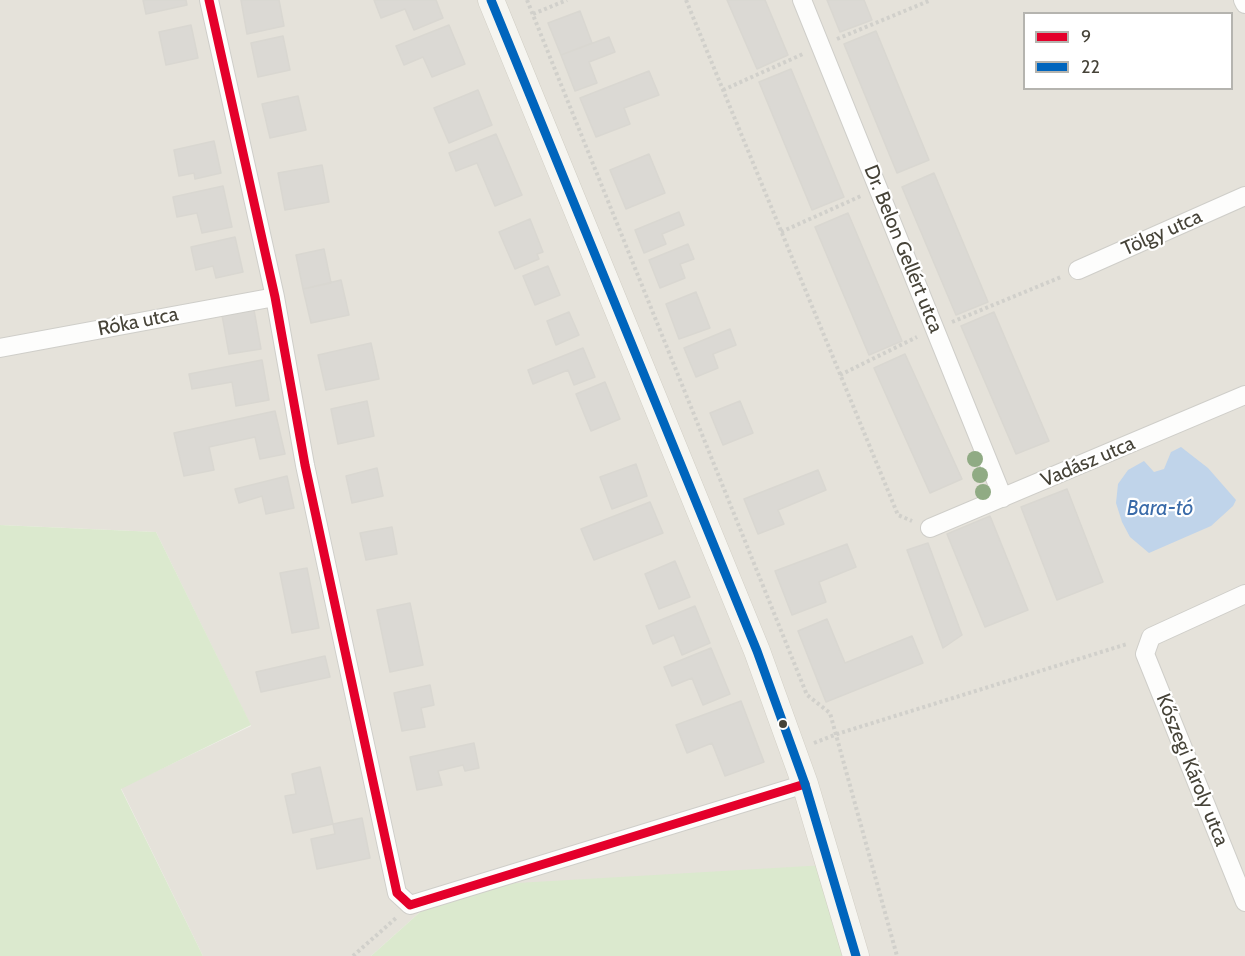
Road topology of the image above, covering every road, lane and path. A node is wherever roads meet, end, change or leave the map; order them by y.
1 (209, 0) edge
2 (491, 0) edge
3 (527, 0) edge
4 (567, 0) edge
5 (686, 0) edge
6 (802, 0) edge
7 (931, 0) edge
8 (533, 14) junction
9 (821, 46) junction
10 (723, 90) junction
11 (878, 189) junction
12 (1245, 196) edge
13 (781, 232) junction
14 (1078, 270) joint
15 (275, 297) junction
16 (935, 329) junction
17 (0, 348) edge
18 (840, 375) junction
19 (1245, 395) edge
20 (1003, 498) junction
21 (930, 528) joint
22 (1245, 594) edge
23 (1151, 637) junction
24 (837, 734) junction
25 (793, 750) junction
26 (806, 784) junction
27 (1245, 902) edge
28 (410, 905) junction
29 (353, 956) edge
30 (856, 956) edge
31 (897, 956) edge

1 - 15 street
2 - 25 main road
3 - 8 path
4 - 8 path
5 - 10 path
6 - 9 street, Dr. Belon Gellért utca
7 - 9 path
8 - 24 path
9 - 10 path
9 - 11 street, Dr. Belon Gellért utca
10 - 13 path
11 - 13 path
11 - 16 street, Dr. Belon Gellért utca
12 - 14 street, Tölgy utca
13 - 18 path
14 - 16 path
15 - 17 street, Róka utca
15 - 28 street
16 - 18 path
16 - 20 street, Dr. Belon Gellért utca
18 - 21 path
19 - 20 street, Vadász utca
20 - 21 street, Vadász utca
22 - 23 street
23 - 24 path
23 - 27 street, Kőszegi Károly utca
24 - 25 path
24 - 31 path
25 - 26 main road
26 - 28 street
26 - 30 main road
28 - 29 path

